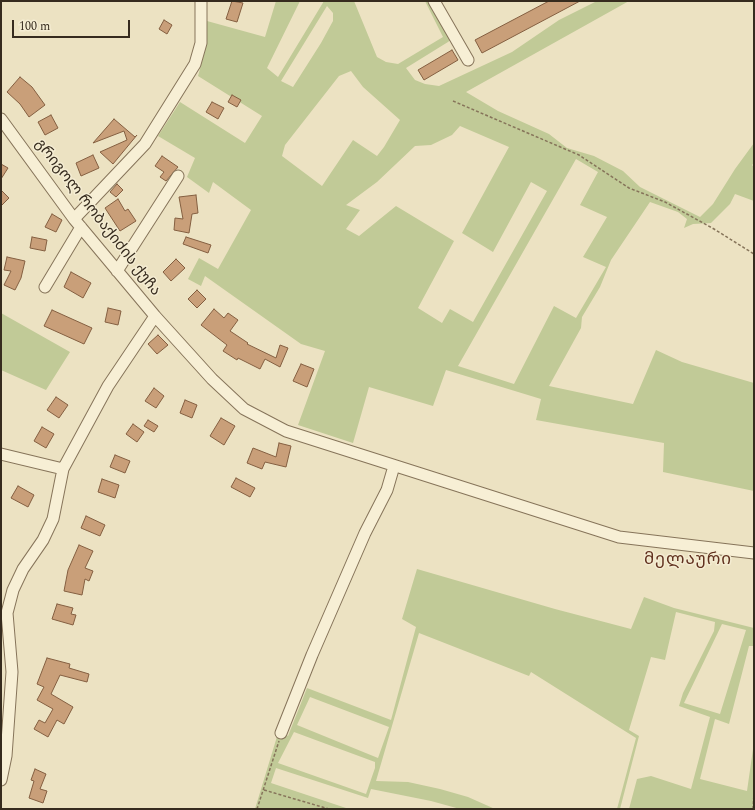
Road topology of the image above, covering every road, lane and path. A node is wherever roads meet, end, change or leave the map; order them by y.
1 (201, 1) edge
2 (434, 1) edge
3 (468, 60) dead end
4 (453, 101) dead end
5 (1, 119) edge
6 (178, 176) dead end
7 (77, 223) junction
8 (754, 254) edge
9 (117, 271) junction
10 (45, 288) dead end
11 (155, 316) junction
12 (1, 454) edge
13 (394, 466) junction
14 (63, 469) junction
15 (754, 553) edge
16 (281, 733) joint
17 (1, 780) edge
18 (263, 789) junction
19 (754, 793) edge
20 (257, 809) edge
21 (329, 809) edge
22 (753, 809) edge

1 - 7 street
2 - 3 street
4 - 8 path
5 - 7 street, გრიგოლ რობაქიძის ქუჩა
6 - 9 street
7 - 9 street, გრიგოლ რობაქიძის ქუჩა
7 - 10 street
9 - 11 street, გრიგოლ რობაქიძის ქუჩა
11 - 13 street, გრიგოლ რობაქიძის ქუჩა
11 - 14 street
12 - 14 street
13 - 15 street, გრიგოლ რობაქიძის ქუჩა
13 - 16 street
14 - 17 street
16 - 18 path
18 - 20 path
18 - 21 path
19 - 22 path

